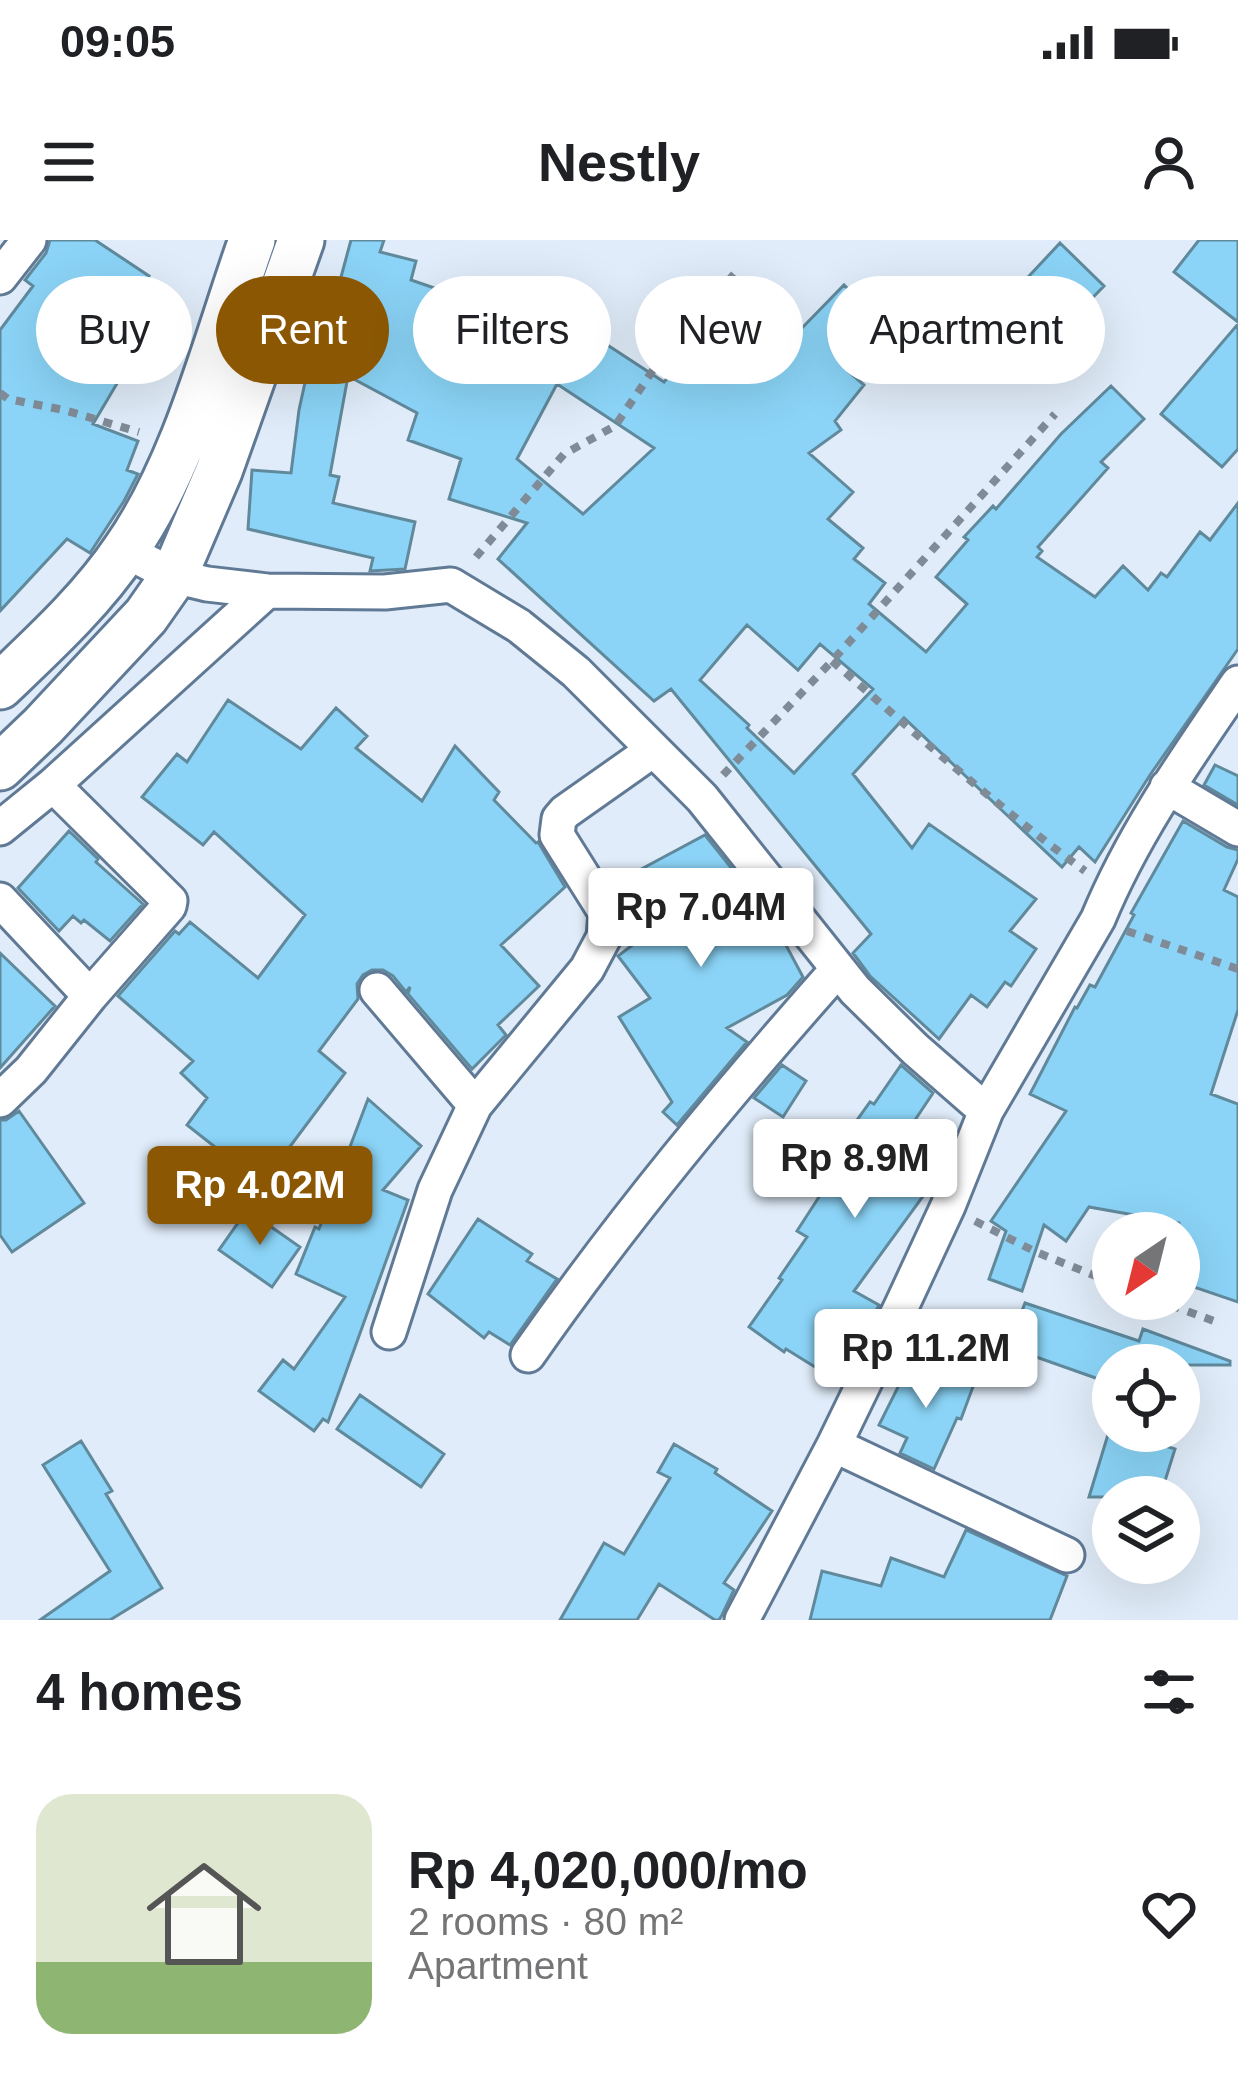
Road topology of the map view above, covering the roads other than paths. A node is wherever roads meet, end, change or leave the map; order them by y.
1 (29, 240) edge
2 (252, 240) edge
3 (301, 240) edge
4 (0, 277) edge
5 (125, 550) junction
6 (174, 575) junction
7 (267, 591) junction
8 (1238, 683) edge
9 (0, 686) edge
10 (653, 750) junction
11 (0, 767) edge
12 (53, 785) junction
13 (1167, 787) junction
14 (0, 828) edge
15 (1238, 829) edge
16 (0, 899) edge
17 (838, 969) junction
18 (377, 990) dead end
19 (90, 996) junction
20 (0, 1100) edge
21 (475, 1105) junction
22 (986, 1111) junction
23 (388, 1331) dead end
24 (528, 1355) dead end
25 (833, 1445) junction
26 (1066, 1555) dead end
27 (742, 1620) edge

1 - 4 street
2 - 5 main road
3 - 6 main road
5 - 6 street
5 - 9 main road
6 - 7 street
6 - 11 main road
7 - 10 street
7 - 12 street
8 - 13 street
10 - 17 street
10 - 21 street
12 - 14 street
12 - 19 street
13 - 15 street
13 - 22 street
16 - 19 street
17 - 22 street
17 - 24 street
18 - 21 street
19 - 20 street
21 - 23 street
22 - 25 street
25 - 26 street
25 - 27 street

